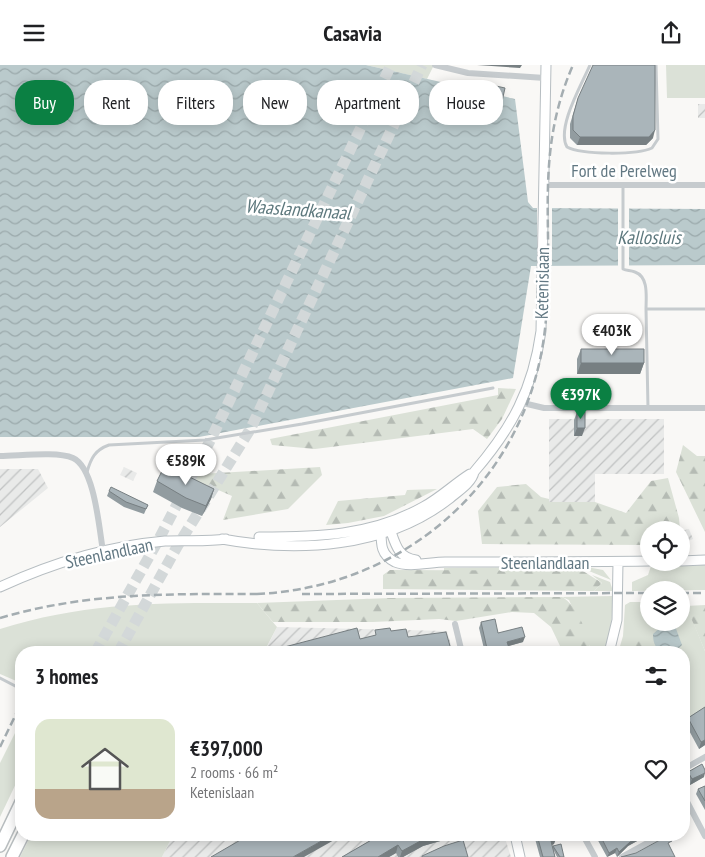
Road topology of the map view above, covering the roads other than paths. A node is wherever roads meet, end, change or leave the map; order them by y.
1 (434, 65) edge
2 (544, 65) edge
3 (590, 65) edge
4 (656, 65) edge
5 (545, 77) junction
6 (543, 185) junction
7 (623, 185) junction
8 (705, 185) edge
9 (646, 309) junction
10 (705, 309) edge
11 (493, 388) dead end
12 (522, 403) junction
13 (648, 408) junction
14 (705, 408) edge
15 (0, 456) edge
16 (87, 472) junction
17 (385, 529) junction
18 (104, 551) junction
19 (705, 560) edge
20 (640, 561) edge
21 (690, 561) edge
22 (442, 562) junction
23 (618, 562) junction
24 (0, 587) edge
25 (455, 624) dead end
26 (460, 646) edge
27 (611, 646) edge
28 (0, 678) edge
29 (15, 686) edge
30 (705, 757) edge
31 (690, 766) edge
32 (690, 808) edge
33 (15, 815) edge
34 (705, 837) edge
35 (20, 841) edge
36 (516, 841) edge
37 (586, 841) edge
38 (651, 841) edge
39 (0, 846) edge
40 (12, 857) edge
41 (520, 857) edge
42 (595, 857) edge
43 (622, 857) edge

1 - 5 street
2 - 5 main road, Ketenislaan
3 - 4 lane
5 - 6 main road, Ketenislaan
6 - 7 street, Fort de Perelweg
6 - 12 main road, Ketenislaan
7 - 8 street, Fort de Perelweg
7 - 9 lane
9 - 10 lane
9 - 13 lane
11 - 16 lane
12 - 13 street
12 - 17 main road, Ketenislaan
13 - 14 street
15 - 16 street
16 - 18 street
17 - 18 main road, Steenlandlaan
17 - 22 main road, Steenlandlaan
17 - 22 main road, Steenlandlaan
18 - 24 main road, Steenlandlaan
19 - 21 main road
20 - 23 main road, Steenlandlaan
22 - 23 main road, Steenlandlaan
23 - 27 main road
25 - 26 street
28 - 29 lane
30 - 31 street
32 - 34 street
33 - 39 highway
35 - 40 highway
36 - 41 main road
37 - 42 street
38 - 43 street

